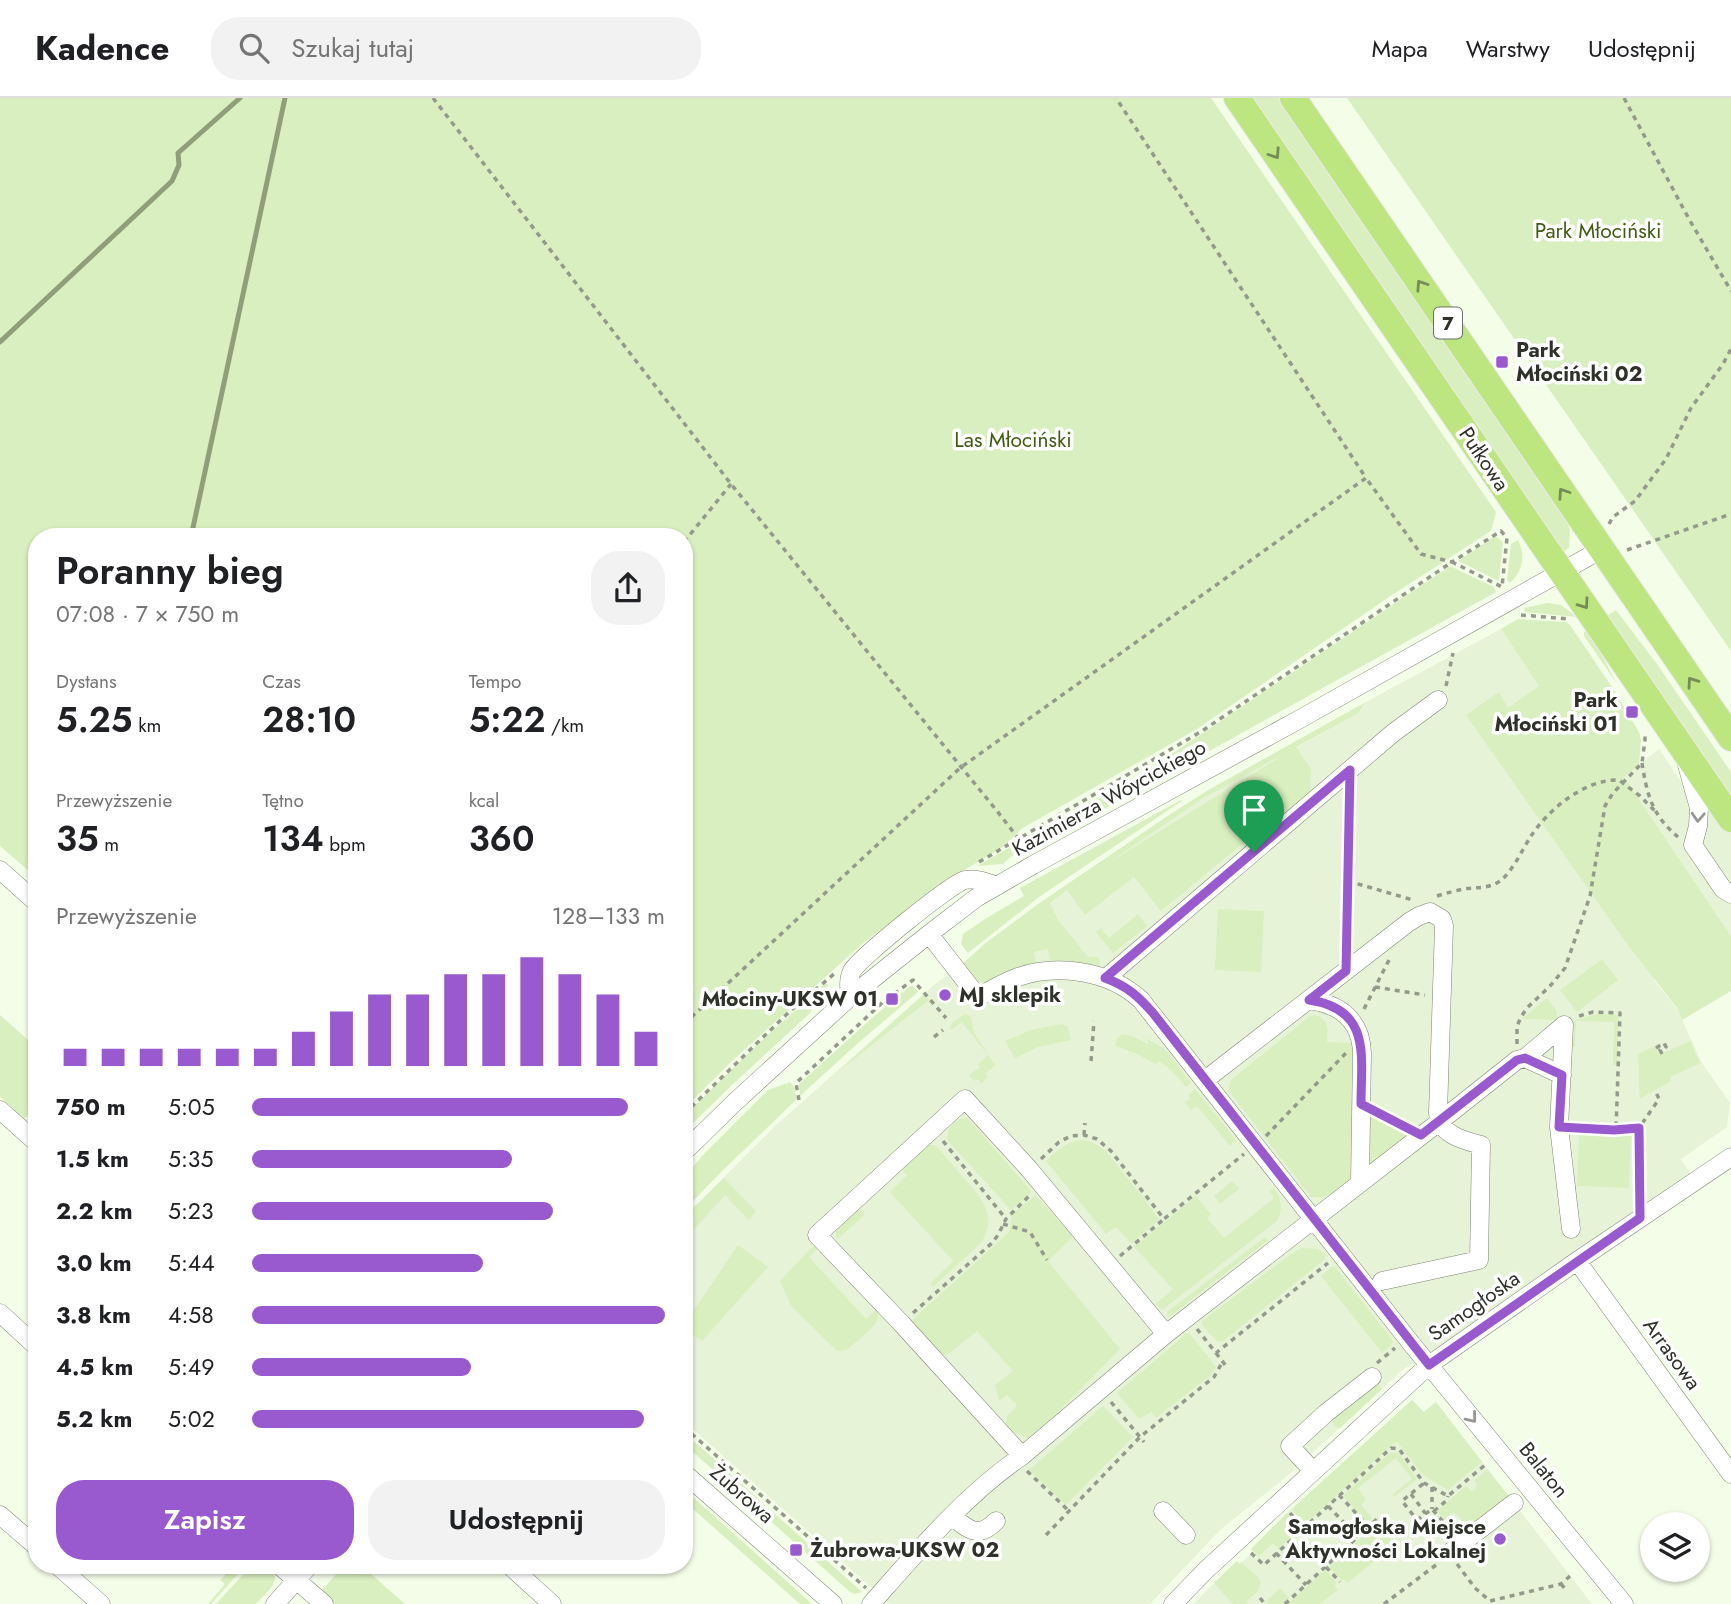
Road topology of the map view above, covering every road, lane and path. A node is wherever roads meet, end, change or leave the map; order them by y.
1 (433, 98) edge
2 (1115, 98) edge
3 (1237, 98) edge
4 (1293, 98) edge
5 (1624, 98) edge
6 (1731, 291) edge
7 (1731, 349) edge
8 (1366, 478) junction
9 (731, 484) junction
10 (1731, 514) edge
11 (693, 531) edge
12 (1609, 545) junction
13 (1452, 562) junction
14 (1561, 572) junction
15 (1519, 615) dead end
16 (1569, 619) dead end
17 (1453, 651) dead end
18 (1438, 700) joint
19 (1644, 727) dead end
20 (1731, 738) edge
21 (1684, 751) junction
22 (1642, 763) junction
23 (960, 768) junction
24 (1350, 770) junction
25 (1624, 783) junction
26 (1657, 813) junction
27 (1731, 819) edge
28 (1693, 845) junction
29 (0, 870) edge
30 (997, 886) junction
31 (1731, 894) edge
32 (28, 895) edge
33 (1429, 898) dead end
34 (929, 934) junction
35 (1346, 971) junction
36 (1105, 978) junction
37 (1375, 987) dead end
38 (850, 997) junction
39 (1441, 998) junction
40 (1309, 1000) junction
41 (1582, 1008) dead end
42 (1589, 1013) junction
43 (693, 1015) edge
44 (946, 1018) dead end
45 (1094, 1021) dead end
46 (1564, 1025) junction
47 (943, 1030) dead end
48 (934, 1037) dead end
49 (1361, 1043) junction
50 (1656, 1048) dead end
51 (1662, 1054) dead end
52 (1521, 1059) junction
53 (1091, 1061) dead end
54 (1612, 1074) dead end
55 (1618, 1074) junction
56 (1562, 1075) junction
57 (1205, 1080) junction
58 (1656, 1090) dead end
59 (799, 1100) dead end
60 (1361, 1104) junction
61 (0, 1110) edge
62 (1439, 1122) junction
63 (1086, 1123) dead end
64 (1559, 1127) junction
65 (1639, 1128) junction
66 (932, 1129) junction
67 (1616, 1130) junction
68 (28, 1135) edge
69 (1084, 1135) junction
70 (1421, 1135) junction
71 (1265, 1137) dead end
72 (693, 1143) edge
73 (1248, 1151) dead end
74 (1042, 1157) dead end
75 (1731, 1157) edge
76 (1360, 1183) junction
77 (1042, 1186) junction
78 (1640, 1218) junction
79 (1164, 1219) junction
80 (1314, 1219) junction
81 (1004, 1221) junction
82 (1571, 1229) dead end
83 (1047, 1260) dead end
84 (1577, 1261) junction
85 (1329, 1263) dead end
86 (1108, 1266) junction
87 (1382, 1281) dead end
88 (0, 1313) edge
89 (901, 1323) junction
90 (1194, 1325) dead end
91 (1166, 1334) junction
92 (28, 1339) edge
93 (1394, 1349) dead end
94 (1216, 1353) junction
95 (1387, 1354) dead end
96 (1429, 1365) junction
97 (1372, 1377) dead end
98 (1107, 1398) dead end
99 (693, 1435) edge
100 (1140, 1437) junction
101 (1144, 1442) dead end
102 (1024, 1463) junction
103 (1485, 1465) dead end
104 (1313, 1471) junction
105 (1731, 1474) edge
106 (693, 1481) edge
107 (1424, 1483) junction
108 (1432, 1487) junction
109 (1411, 1494) junction
110 (1339, 1495) junction
111 (1448, 1496) junction
112 (1514, 1503) dead end
113 (1328, 1506) junction
114 (1433, 1510) junction
115 (1069, 1511) junction
116 (1163, 1511) dead end
117 (1289, 1511) dead end
118 (1425, 1513) junction
119 (0, 1515) edge
120 (952, 1516) junction
121 (996, 1521) dead end
122 (1369, 1527) junction
123 (1303, 1529) junction
124 (1386, 1530) dead end
125 (1046, 1535) dead end
126 (1186, 1535) dead end
127 (1358, 1537) junction
128 (28, 1539) edge
129 (1454, 1550) junction
130 (1251, 1553) dead end
131 (1276, 1553) junction
132 (1326, 1567) junction
133 (67, 1574) edge
134 (290, 1574) edge
135 (302, 1574) edge
136 (519, 1574) edge
137 (1570, 1576) dead end
138 (297, 1580) junction
139 (1339, 1582) dead end
140 (1561, 1584) junction
141 (1306, 1585) junction
142 (1567, 1591) dead end
143 (1516, 1595) junction
144 (1260, 1598) dead end
145 (871, 1599) edge
146 (1518, 1602) dead end
147 (1491, 1603) edge
148 (101, 1604) edge
149 (275, 1604) edge
150 (324, 1604) edge
151 (552, 1604) edge
152 (833, 1604) edge
153 (1173, 1604) edge
154 (1265, 1604) edge
155 (1285, 1604) edge
156 (1384, 1604) edge
157 (1624, 1604) edge

1 - 9 path
2 - 8 path
3 -> 14 highway, Pułkowa / 7
12 -> 4 highway, 7
5 - 6 path
7 - 12 path
8 - 13 path
8 - 23 path
9 - 11 path
9 - 23 path
10 - 12 path
12 - 14 street, Kazimierza Wóycickiego
20 -> 12 highway, 7
13 - 13 path
13 - 23 path
14 -> 21 highway, Pułkowa / 7
14 - 30 street, Kazimierza Wóycickiego
15 - 16 path
17 - 18 path
18 - 24 street
19 - 22 path
21 - 27 highway, Pułkowa / 7
21 -> 28 street
22 - 25 path
22 - 26 path
23 - 43 path
24 - 35 path
24 - 36 street
25 - 26 path
25 - 33 path
25 - 52 path
26 - 28 path
28 - 31 street
29 - 32 street
30 - 34 street, Kazimierza Wóycickiego
30 - 38 street
34 - 36 street, Balaton
34 - 38 street, Kazimierza Wóycickiego
35 - 39 street
35 - 40 street
36 - 57 street, Balaton
37 - 39 path
38 - 72 street, Kazimierza Wóycickiego
39 - 62 street
40 - 49 street
40 - 57 street
41 - 42 path
42 - 46 path
42 - 55 path
44 - 59 path
45 - 53 path
46 - 52 street
46 - 56 street
47 - 48 path
49 - 60 street
49 - 71 path
50 - 51 path
52 - 56 street
52 - 62 street
54 - 55 path
55 - 67 path
56 - 64 street
57 - 80 street, Balaton
58 - 65 path
60 - 70 path
60 - 76 street
61 - 68 street
62 - 70 street
62 - 87 street
63 - 69 path
64 - 67 path
64 - 82 street
65 - 67 path
65 - 78 path
66 - 77 street
66 - 81 path
66 - 89 street
69 - 74 path
69 - 79 path
70 - 76 street
73 - 79 path
75 - 78 street, Samogłoska
76 - 80 street
77 - 81 path
77 - 86 street
78 - 84 street, Samogłoska
79 - 86 path
80 - 91 street
80 - 96 street, Balaton
81 - 83 path
81 - 89 path
84 - 96 street, Samogłoska
84 - 105 street, Arrasowa
85 - 94 path
86 - 91 street
88 - 92 street
89 - 102 street
90 - 94 path
91 - 102 street
93 - 95 path
94 - 100 path
96 - 104 street, Samogłoska
96 -> 157 street, Balaton
97 - 104 street
98 - 100 path
99 - 145 path
100 - 101 path
100 - 115 path
102 - 115 path
102 - 120 street
103 - 111 path
104 - 153 street, Samogłoska
106 - 152 street, Żubrowa
107 - 108 path
107 - 109 path
107 - 110 path
108 - 111 path
108 - 114 path
109 - 118 path
109 - 118 path
110 - 113 path
110 - 122 path
111 - 114 path
112 - 129 street
113 - 123 path
113 - 127 path
114 - 118 path
114 - 129 path
115 - 125 path
116 - 126 street
117 - 123 path
119 - 128 street
120 - 121 street
120 - 145 street
122 - 124 path
122 - 127 path
123 - 131 path
127 - 132 path
129 - 147 path
129 - 156 path
130 - 131 path
131 - 141 path
132 - 139 path
132 - 141 path
133 - 148 street
134 - 138 street
135 - 138 street
136 - 151 street
137 - 140 path
138 - 149 street
138 - 150 street
140 - 142 path
140 - 143 path
141 - 155 path
143 - 146 path
143 - 147 path
144 - 154 path

